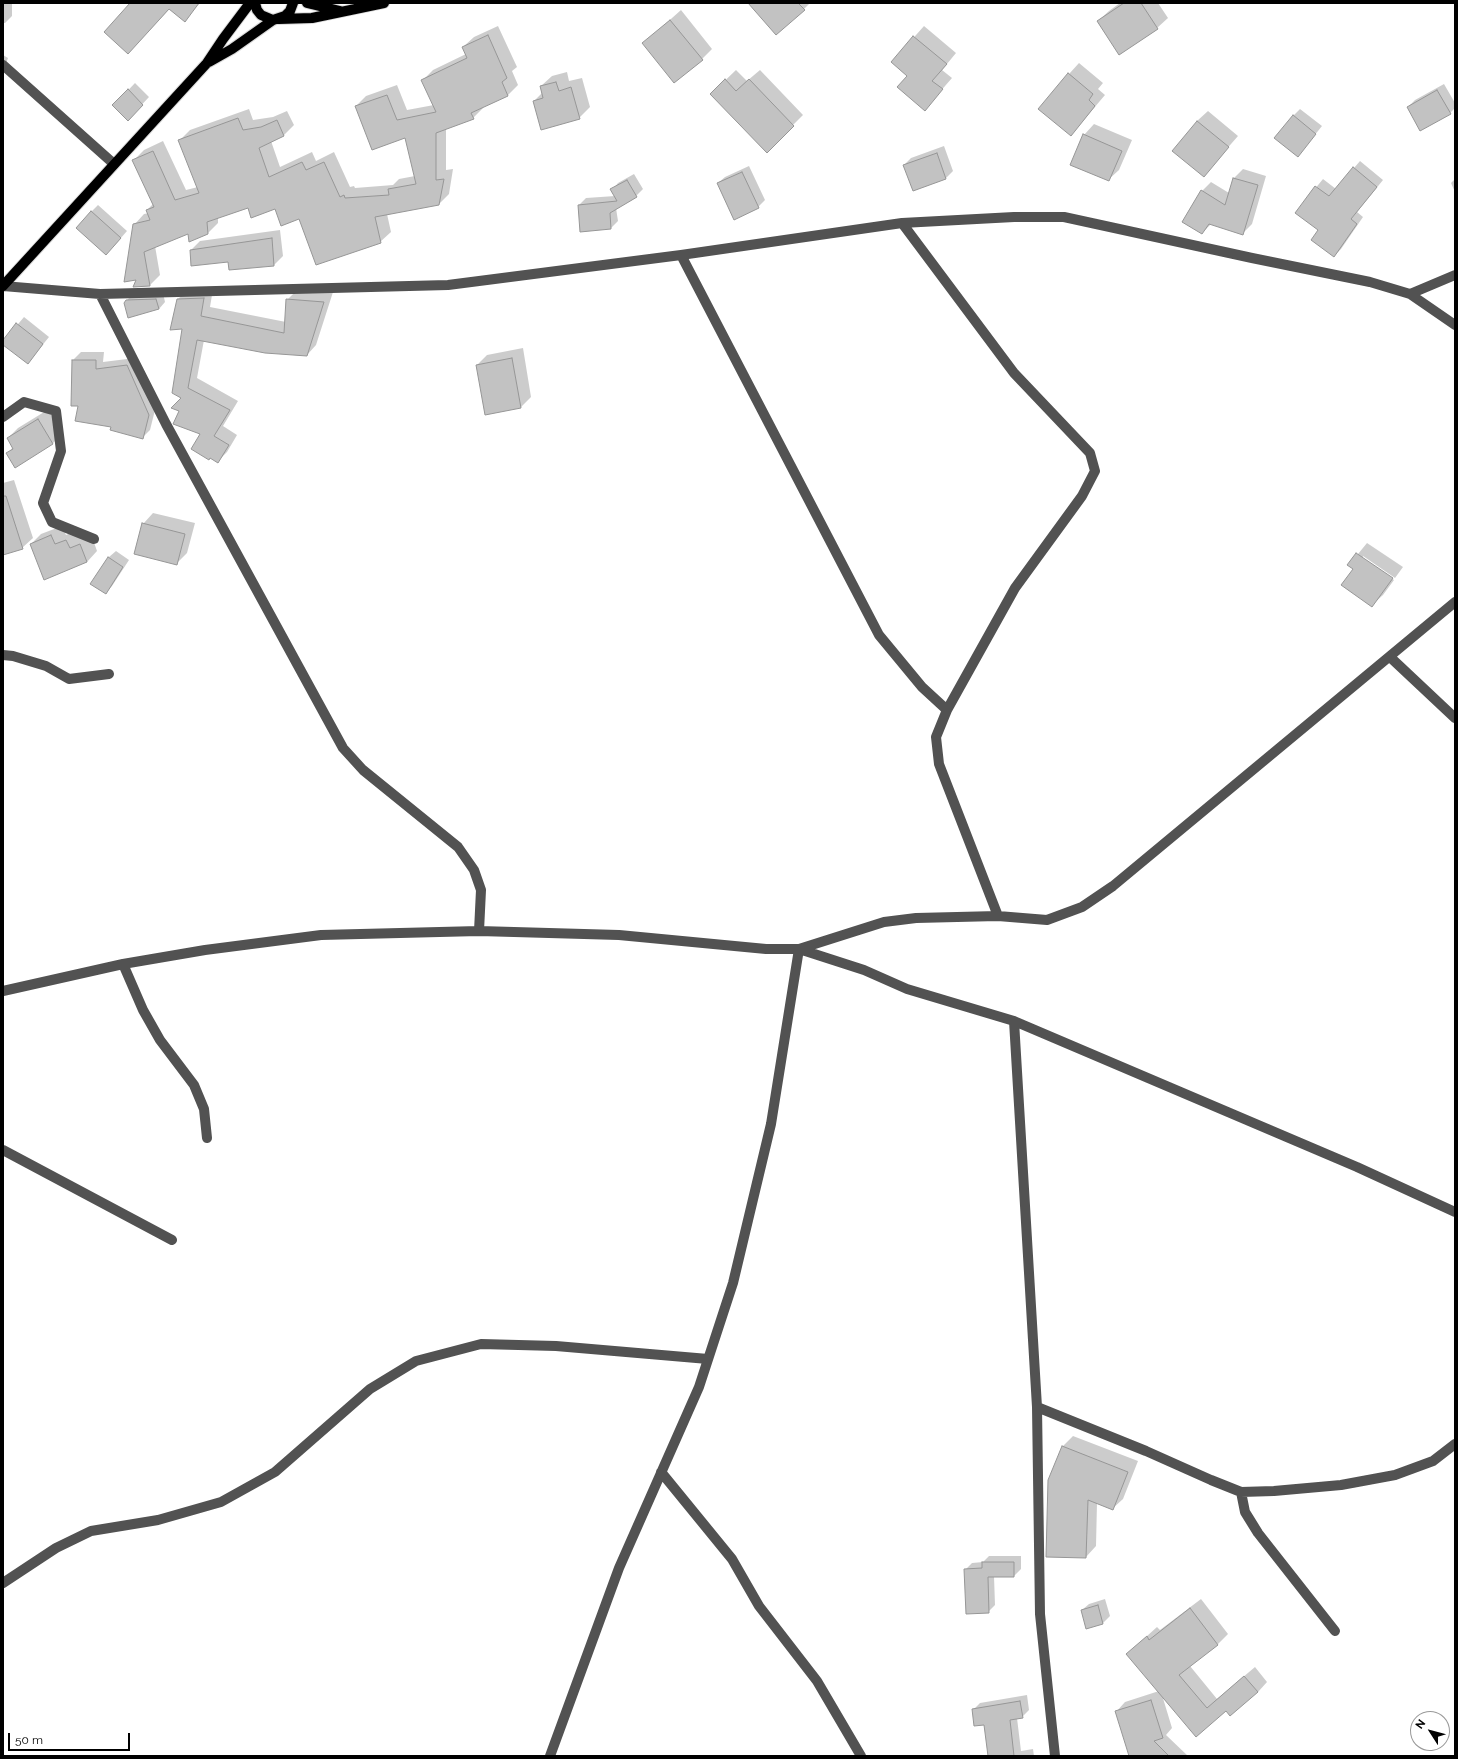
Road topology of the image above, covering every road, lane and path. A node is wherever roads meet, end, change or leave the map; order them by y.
1 (250, 3) edge
2 (255, 3) edge
3 (293, 3) edge
4 (307, 3) edge
5 (384, 3) edge
6 (344, 12) junction
7 (276, 20) junction
8 (207, 63) junction
9 (3, 65) edge
10 (114, 164) junction
11 (902, 223) junction
12 (681, 255) junction
13 (1455, 275) edge
14 (3, 286) edge
15 (100, 294) junction
16 (1410, 294) junction
17 (1455, 325) edge
18 (3, 416) edge
19 (94, 539) dead end
20 (1455, 602) edge
21 (3, 655) edge
22 (1390, 657) junction
23 (109, 674) dead end
24 (947, 710) junction
25 (1455, 718) edge
26 (998, 916) junction
27 (479, 931) junction
28 (799, 949) junction
29 (123, 964) junction
30 (3, 991) edge
31 (1014, 1021) junction
32 (207, 1138) dead end
33 (3, 1150) edge
34 (1455, 1212) edge
35 (172, 1240) dead end
36 (708, 1359) junction
37 (1037, 1407) junction
38 (1455, 1444) edge
39 (661, 1472) junction
40 (1242, 1492) junction
41 (3, 1583) edge
42 (1335, 1631) dead end
43 (550, 1756) edge
44 (861, 1756) edge
45 (1055, 1756) edge

1 - 8 main road
2 - 7 main road
3 - 7 main road
4 - 6 main road
5 - 6 main road
6 - 7 main road
7 - 8 main road
8 - 10 main road
9 - 10 street
10 - 14 main road
11 - 12 street
11 - 16 street
11 - 24 street
12 - 15 street
12 - 24 street
13 - 16 street
14 - 15 street
15 - 27 street
16 - 17 street
18 - 19 street
20 - 22 street
21 - 23 street
22 - 25 street
22 - 26 street
24 - 26 street
26 - 28 street
27 - 28 street
27 - 29 street
28 - 31 street
28 - 36 street
29 - 30 street
29 - 32 street
31 - 34 street
31 - 37 street
33 - 35 street
36 - 39 street
36 - 41 street
37 - 40 street
37 - 45 street
38 - 40 street
39 - 43 street
39 - 44 street
40 - 42 street

